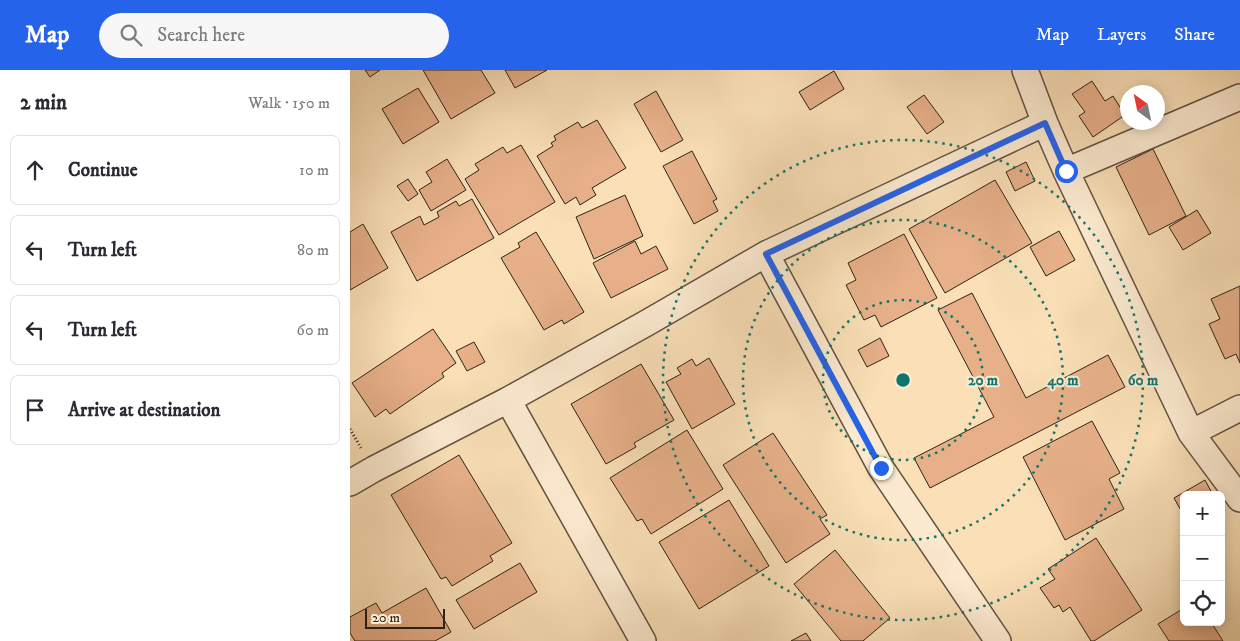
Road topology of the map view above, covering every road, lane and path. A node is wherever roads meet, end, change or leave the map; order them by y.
1 (1025, 70) edge
2 (1240, 97) edge
3 (1045, 123) junction
4 (1066, 171) junction
5 (766, 254) junction
6 (508, 400) junction
7 (1240, 408) edge
8 (1191, 433) junction
9 (350, 483) edge
10 (1240, 499) edge
11 (643, 641) edge
12 (998, 641) edge

1 - 3 street
2 - 4 street
3 - 4 street
3 - 5 street
4 - 8 street
5 - 6 street
5 - 12 street
6 - 9 street
6 - 11 street
7 - 8 street
8 - 10 street

